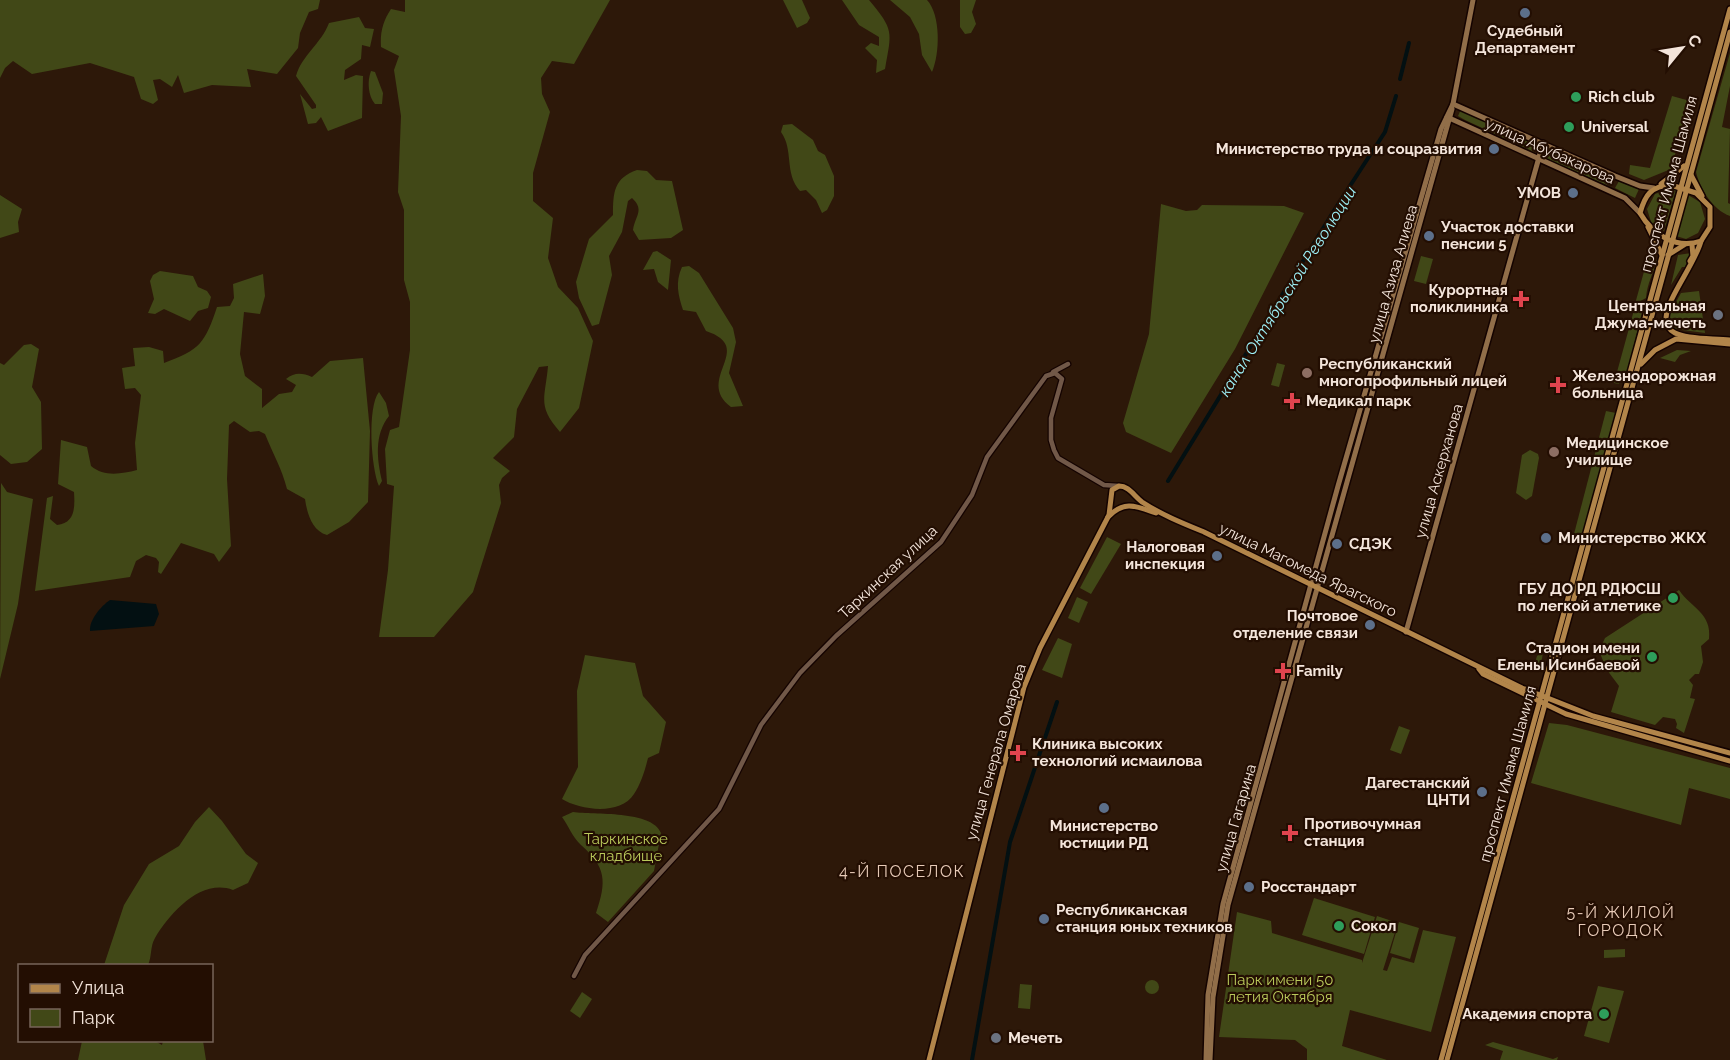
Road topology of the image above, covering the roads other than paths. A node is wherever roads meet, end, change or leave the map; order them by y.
1 (1473, 0) edge
2 (1730, 9) edge
3 (1730, 32) edge
4 (1453, 104) junction
5 (1448, 117) junction
6 (1544, 143) junction
7 (1539, 159) junction
8 (1687, 163) junction
9 (1691, 175) junction
10 (1615, 176) junction
11 (1656, 187) junction
12 (1680, 187) junction
13 (1609, 190) junction
14 (1687, 190) junction
15 (1703, 198) junction
16 (1640, 213) junction
17 (1648, 227) junction
18 (1669, 239) junction
19 (1701, 241) junction
20 (1684, 244) junction
21 (1692, 245) junction
22 (1665, 255) junction
23 (1676, 339) junction
24 (1730, 342) edge
25 (1068, 364) dead end
26 (1051, 373) junction
27 (1637, 374) junction
28 (1104, 485) junction
29 (1119, 486) junction
30 (1130, 491) junction
31 (1112, 499) junction
32 (1123, 505) junction
33 (1166, 517) junction
34 (1315, 588) junction
35 (1406, 632) junction
36 (1544, 701) junction
37 (1730, 753) edge
38 (1730, 761) edge
39 (1480, 938) junction
40 (574, 976) dead end
41 (929, 1060) edge
42 (1208, 1060) edge
43 (1441, 1060) edge
44 (1447, 1060) edge

1 - 4 main road
2 - 8 main road, проспект Имама Шамиля
3 - 9 main road, проспект Имама Шамиля
4 - 5 main road
4 - 6 main road, улица Абубакарова
5 - 7 main road, улица Абубакарова
5 - 34 main road, улица Азиза Алиева
5 - 34 main road, улица Азиза Алиева
6 - 7 main road, улица Аскерханова
6 - 10 main road, улица Абубакарова
7 - 13 main road, улица Абубакарова
7 - 35 main road, улица Аскерханова
8 - 11 main road
8 - 12 main road, проспект Имама Шамиля
9 - 14 main road, проспект Имама Шамиля
9 - 15 main road
10 - 11 main road, улица Абубакарова
10 - 13 main road
11 - 12 main road, улица Абубакарова
11 - 16 main road
12 - 14 main road, улица Абубакарова
12 - 18 main road, проспект Имама Шамиля
13 - 16 main road, улица Абубакарова
14 - 15 main road, улица Абубакарова
14 - 18 main road, проспект Имама Шамиля
15 - 19 main road
16 - 17 main road, улица Абубакарова
17 - 18 main road, улица Абубакарова
17 - 22 main road
18 - 20 main road, улица Абубакарова
18 - 22 main road, проспект Имама Шамиля
19 - 21 main road
19 - 24 main road
20 - 21 main road, улица Абубакарова
20 - 22 main road
21 - 23 main road
22 - 27 main road, проспект Имама Шамиля
22 - 36 main road, проспект Имама Шамиля
23 - 24 main road
23 - 27 main road
25 - 26 street, Таркинская улица
26 - 28 street
26 - 40 street, Таркинская улица
27 - 36 main road, проспект Имама Шамиля
28 - 29 street
28 - 31 street
29 - 30 main road
29 - 31 main road
30 - 32 main road
30 - 33 main road, улица Магомеда Ярагского
31 - 32 main road
31 - 41 main road, улица Генерала Омарова
32 - 33 main road
32 - 41 main road, улица Генерала Омарова
33 - 34 main road, улица Магомеда Ярагского
34 - 35 main road, улица Магомеда Ярагского
34 - 42 main road, улица Гагарина
35 - 36 main road, улица Магомеда Ярагского
36 - 37 main road, улица Магомеда Ярагского
36 - 38 main road, улица Магомеда Ярагского
36 - 39 main road, проспект Имама Шамиля
39 - 43 main road, проспект Имама Шамиля
39 - 44 main road, проспект Имама Шамиля

